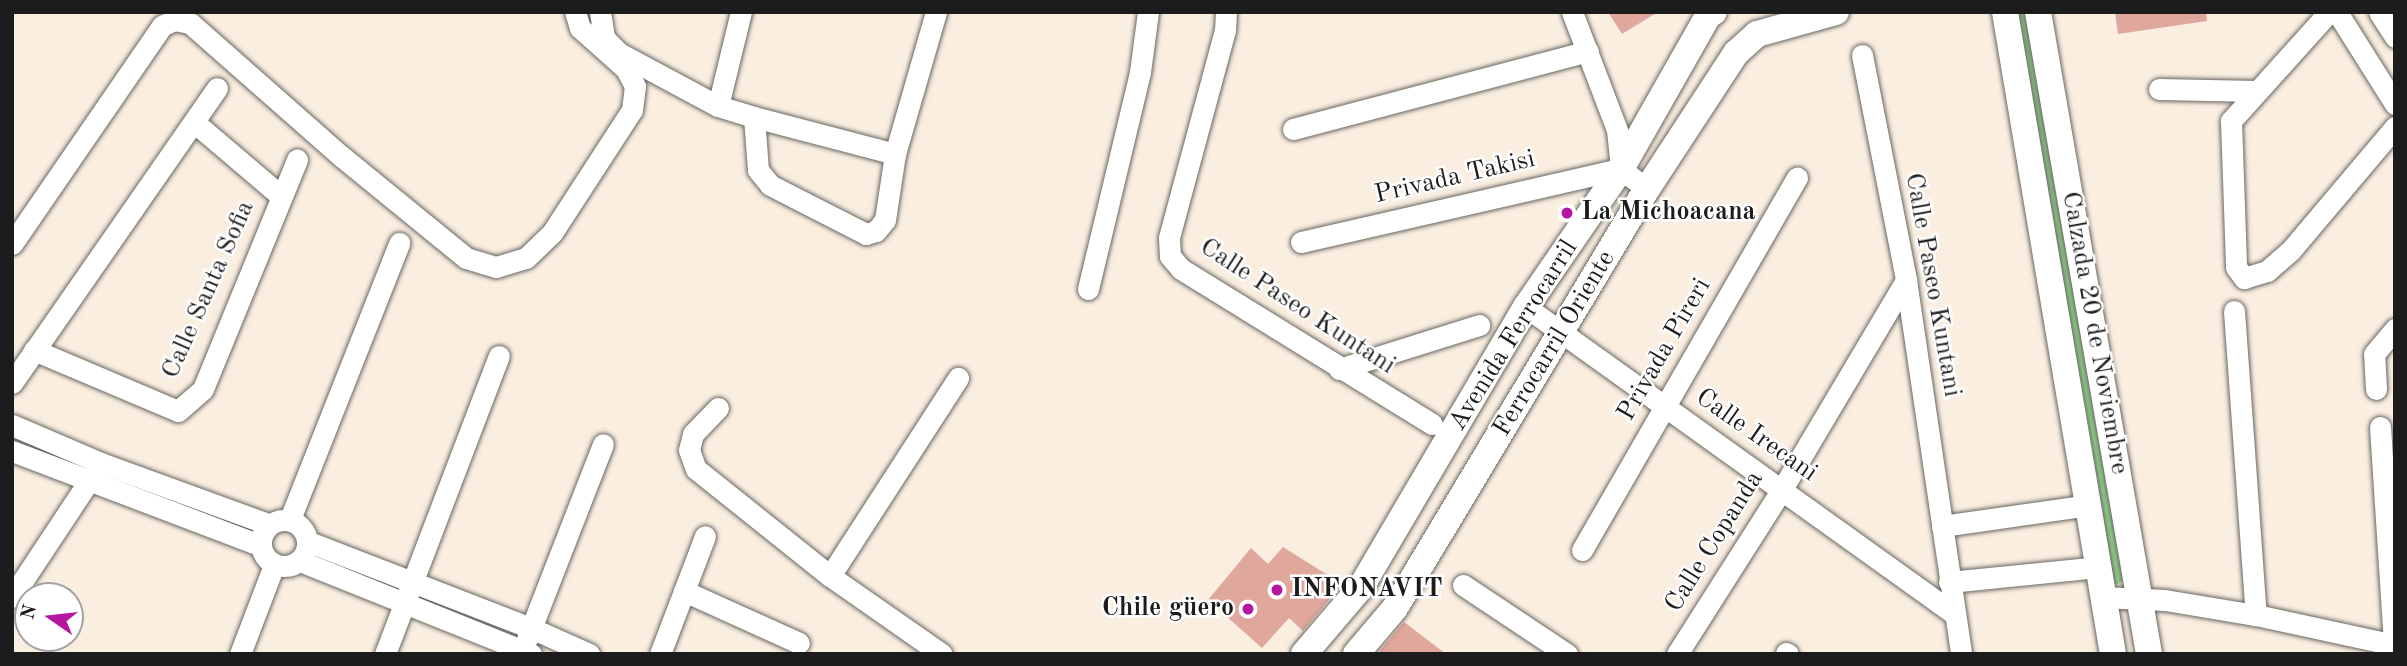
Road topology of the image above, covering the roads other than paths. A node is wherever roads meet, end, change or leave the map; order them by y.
1 (575, 12) edge
2 (600, 12) edge
3 (741, 12) edge
4 (936, 12) edge
5 (1147, 12) edge
6 (1226, 12) edge
7 (1572, 12) edge
8 (1714, 12) edge
9 (1836, 12) edge
10 (2005, 12) edge
11 (2038, 12) edge
12 (2329, 12) edge
13 (2337, 12) edge
14 (2379, 12) edge
15 (2395, 37) edge
16 (1588, 51) junction
17 (1862, 55) dead end
18 (217, 88) dead end
19 (2159, 89) dead end
20 (2257, 91) junction
21 (2395, 104) edge
22 (718, 106) junction
23 (754, 117) junction
24 (194, 122) junction
25 (2395, 127) edge
26 (1293, 129) dead end
27 (895, 154) junction
28 (297, 160) dead end
29 (1621, 169) junction
30 (1797, 178) dead end
31 (1647, 189) junction
32 (281, 196) junction
33 (1301, 242) dead end
34 (399, 243) dead end
35 (12, 244) edge
36 (1906, 280) junction
37 (1088, 289) dead end
38 (1526, 307) junction
39 (2234, 311) dead end
40 (1479, 325) dead end
41 (2395, 329) edge
42 (1562, 333) junction
43 (34, 350) junction
44 (499, 356) dead end
45 (1339, 369) junction
46 (958, 378) dead end
47 (12, 383) edge
48 (2376, 389) dead end
49 (1665, 406) junction
50 (718, 408) dead end
51 (1432, 424) dead end
52 (12, 425) edge
53 (2380, 427) dead end
54 (603, 444) dead end
55 (12, 451) edge
56 (101, 463) junction
57 (89, 481) junction
58 (1782, 489) junction
59 (2088, 505) junction
60 (290, 519) junction
61 (268, 524) junction
62 (1942, 526) junction
63 (1394, 532) junction
64 (705, 536) dead end
65 (260, 545) junction
66 (1582, 550) dead end
67 (304, 552) junction
68 (1426, 556) junction
69 (274, 565) junction
70 (2100, 566) junction
71 (830, 576) junction
72 (1950, 582) junction
73 (1463, 585) dead end
74 (684, 591) junction
75 (409, 593) junction
76 (12, 597) edge
77 (2102, 597) junction
78 (2141, 598) junction
79 (1953, 613) junction
80 (2256, 615) junction
81 (531, 628) junction
82 (799, 643) dead end
83 (2394, 645) edge
84 (525, 653) edge
85 (240, 654) edge
86 (385, 654) edge
87 (590, 654) edge
88 (660, 654) edge
89 (942, 654) edge
90 (1304, 654) edge
91 (1356, 654) edge
92 (1567, 654) edge
93 (1677, 654) edge
94 (1961, 654) edge
95 (2113, 654) edge
96 (2149, 654) edge

1 - 35 street
2 - 22 street
3 - 22 street
4 - 27 street
5 - 37 street
6 - 45 street, Calle Paseo Kuntani
7 - 16 street
8 - 29 main road, Avenida Ferrocarril
9 - 31 main road, Ferrocarril Oriente
10 - 59 main road, Calzada 20 de Noviembre
11 - 78 main road, Calzada 20 de Noviembre
12 - 20 street
13 - 21 street
14 - 15 street
16 - 26 street
16 - 29 street
17 - 36 street, Calle Paseo Kuntani
18 - 24 street
19 - 20 street
20 - 25 street
22 - 23 street
23 - 27 street
23 - 27 street
24 - 32 street
24 - 43 street
28 - 32 street, Calle Santa Sofia
29 - 31 street
29 - 33 street, Privada Takisi
29 - 38 main road, Avenida Ferrocarril
30 - 49 street, Privada Pireri
31 - 42 main road, Ferrocarril Oriente
32 - 43 street, Calle Santa Sofia
34 - 60 street
36 - 58 street, Calle Copanda
36 - 62 street, Calle Paseo Kuntani
38 - 42 street, Calle Irecani
38 - 63 main road, Avenida Ferrocarril
39 - 80 street
40 - 45 street
41 - 48 street
42 - 49 street, Calle Irecani
42 - 68 main road, Ferrocarril Oriente
43 - 47 street
44 - 75 street
45 - 51 street, Calle Paseo Kuntani
46 - 71 street
49 - 58 street, Calle Irecani
49 - 66 street, Privada Pireri
50 - 71 street
52 - 56 street
53 - 83 street
54 - 81 street
55 - 57 street
56 - 57 street
56 - 61 street
57 - 65 street
57 - 76 street
58 - 79 street, Calle Irecani
58 - 93 street, Calle Copanda
59 - 62 street
59 - 70 main road, Calzada 20 de Noviembre
60 - 61 street
60 - 67 street
61 - 65 street
62 - 72 street, Calle Paseo Kuntani
63 - 68 main road
63 - 90 main road, Avenida Ferrocarril
64 - 74 street
65 - 69 street
67 - 69 street
67 - 75 street
68 - 91 main road, Ferrocarril Oriente
69 - 85 street
70 - 72 street
70 - 77 main road, Calzada 20 de Noviembre
71 - 89 street
72 - 79 street, Calle Paseo Kuntani
73 - 92 street
74 - 82 street
74 - 88 street
75 - 81 street
75 - 84 street
75 - 86 street
77 - 78 street
77 - 95 main road, Calzada 20 de Noviembre
78 - 80 street
78 - 96 main road, Calzada 20 de Noviembre
79 - 94 street, Calle Paseo Kuntani
80 - 83 street
81 - 84 street
81 - 87 street

